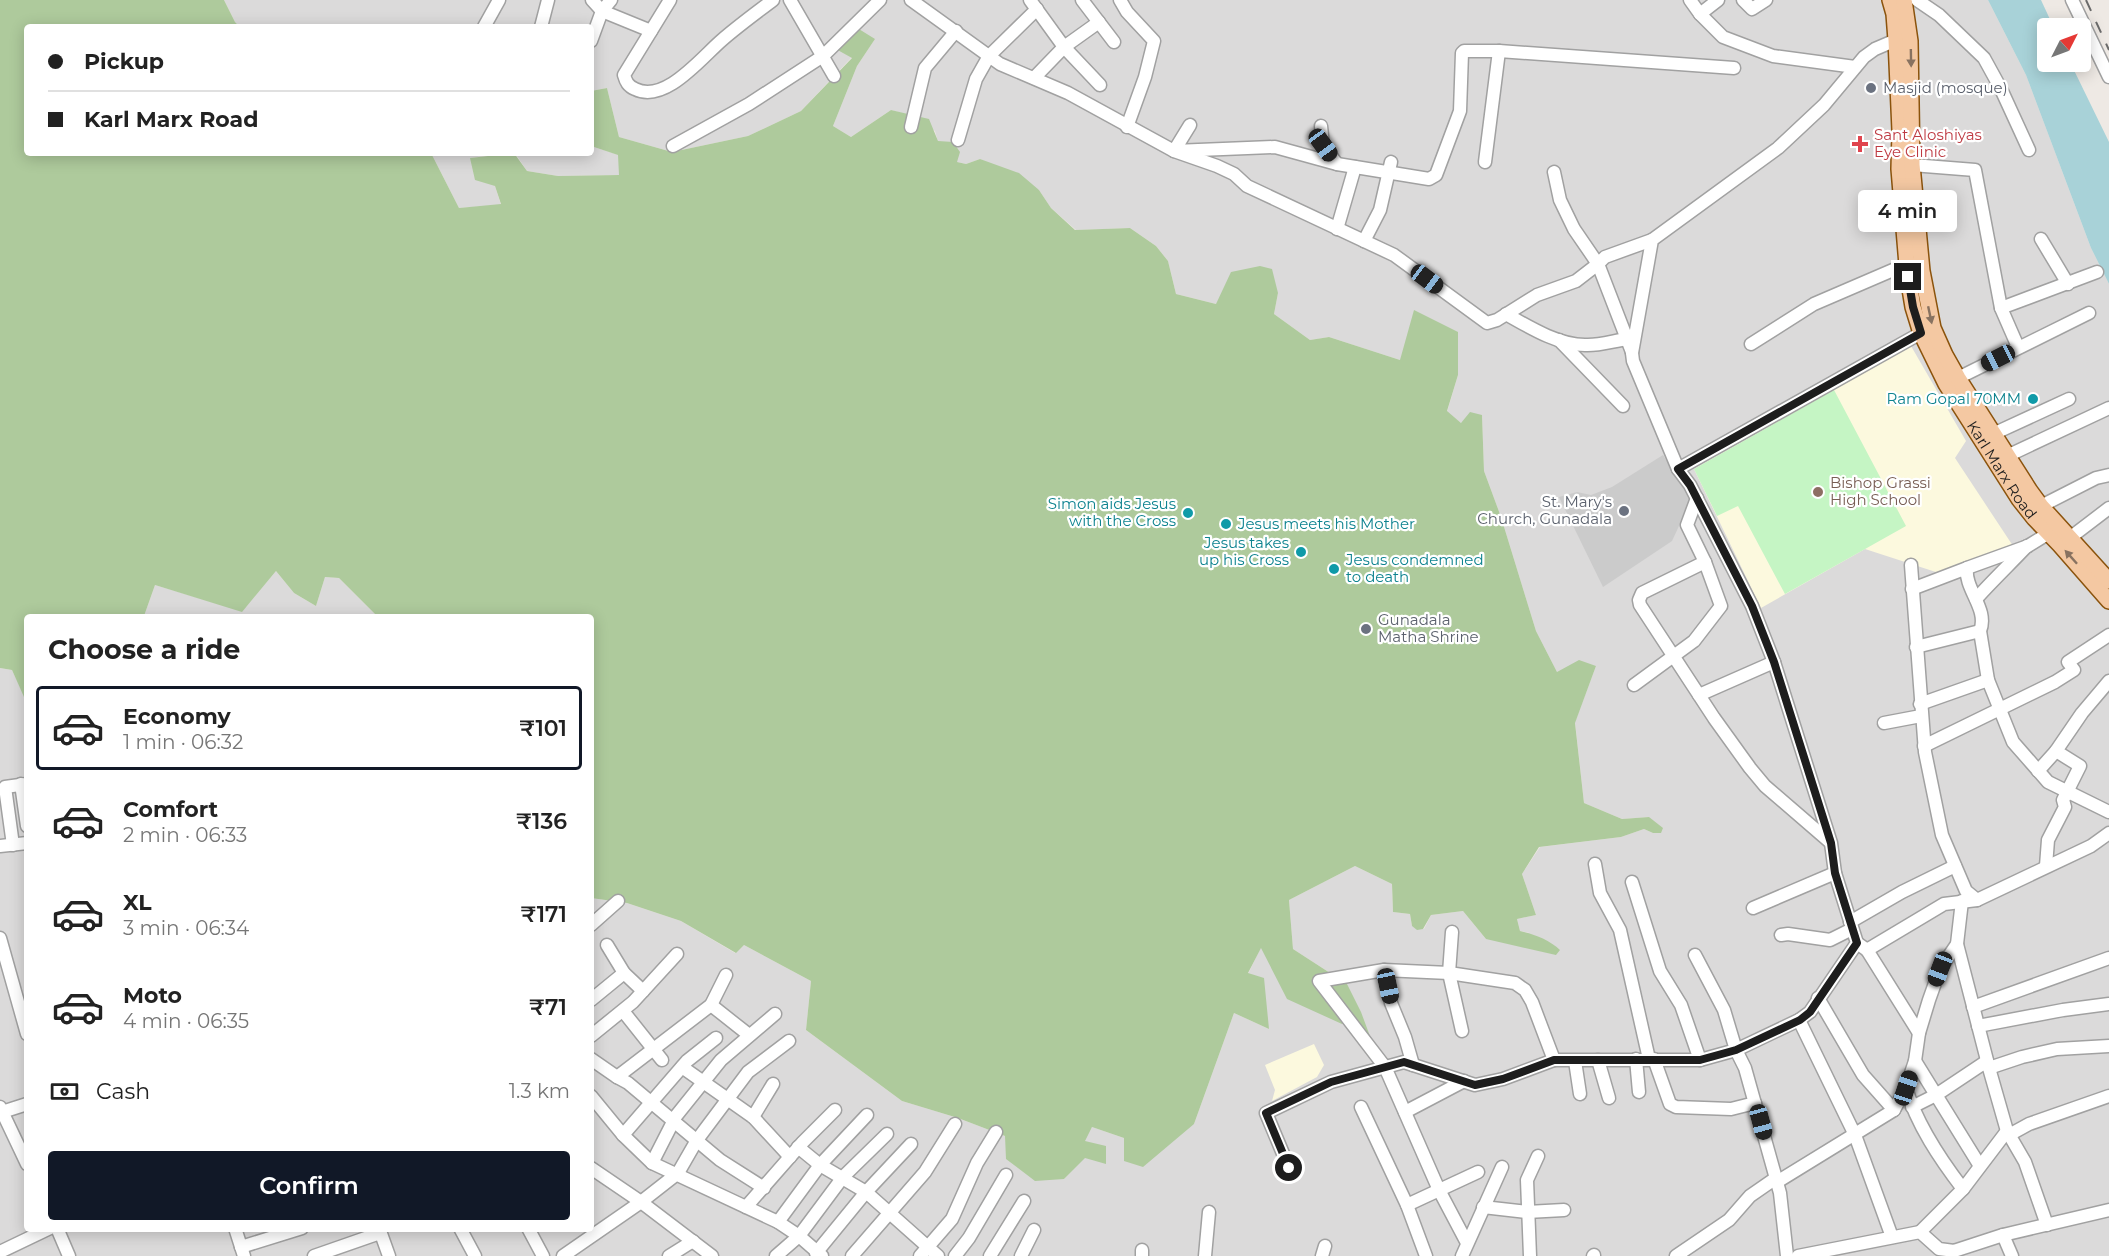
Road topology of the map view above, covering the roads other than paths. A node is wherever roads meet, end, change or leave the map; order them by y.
1 (499, 0) edge
2 (548, 0) edge
3 (592, 0) edge
4 (611, 0) edge
5 (670, 0) edge
6 (773, 0) edge
7 (790, 0) edge
8 (880, 0) edge
9 (911, 0) edge
10 (1082, 0) edge
11 (1120, 0) edge
12 (1690, 0) edge
13 (1718, 0) edge
14 (1743, 0) edge
15 (1766, 0) edge
16 (1890, 0) edge
17 (2072, 0) edge
18 (1910, 1) edge
19 (1033, 4) edge
20 (602, 11) junction
21 (1700, 14) junction
22 (1099, 22) junction
23 (486, 24) edge
24 (542, 24) edge
25 (956, 31) junction
26 (594, 32) edge
27 (651, 32) junction
28 (1896, 40) junction
29 (1114, 42) dead end
30 (1064, 47) junction
31 (1498, 51) junction
32 (823, 56) junction
33 (988, 56) junction
34 (1855, 67) junction
35 (1734, 68) dead end
36 (834, 76) dead end
37 (2109, 77) edge
38 (1034, 78) junction
39 (1100, 85) dead end
40 (1190, 125) dead end
41 (1321, 126) dead end
42 (1127, 127) junction
43 (911, 128) dead end
44 (958, 140) dead end
45 (673, 146) dead end
46 (2029, 150) dead end
47 (1174, 151) junction
48 (1485, 162) dead end
49 (1337, 164) junction
50 (1912, 165) junction
51 (1355, 167) junction
52 (1390, 168) junction
53 (1554, 172) dead end
54 (1337, 229) junction
55 (2041, 239) dead end
56 (1652, 240) junction
57 (1364, 241) junction
58 (1598, 264) junction
59 (1907, 264) junction
60 (2097, 272) dead end
61 (2068, 284) junction
62 (2001, 308) junction
63 (2089, 313) dead end
64 (1506, 314) junction
65 (1921, 333) junction
66 (1558, 339) junction
67 (1627, 339) junction
68 (1751, 344) dead end
69 (2018, 347) junction
70 (1632, 353) junction
71 (1958, 378) junction
72 (2069, 399) dead end
73 (1623, 406) dead end
74 (2109, 408) edge
75 (1975, 419) junction
76 (1993, 434) junction
77 (2007, 456) junction
78 (1678, 469) junction
79 (2109, 475) edge
80 (1696, 498) junction
81 (2041, 506) junction
82 (2109, 508) edge
83 (2049, 533) junction
84 (2071, 537) junction
85 (2028, 546) junction
86 (1705, 562) junction
87 (1911, 565) dead end
88 (1967, 568) junction
89 (2106, 572) edge
90 (1912, 589) junction
91 (1976, 599) junction
92 (2109, 601) edge
93 (1980, 631) junction
94 (2109, 635) edge
95 (1916, 647) junction
96 (1673, 656) junction
97 (1774, 662) junction
98 (1988, 680) junction
99 (2109, 681) edge
100 (1634, 685) dead end
101 (1699, 695) junction
102 (1999, 709) junction
103 (1921, 710) junction
104 (1884, 723) dead end
105 (1924, 746) junction
106 (2056, 751) junction
107 (2038, 771) junction
108 (24, 784) edge
109 (2, 787) edge
110 (2067, 792) junction
111 (2109, 812) edge
112 (2109, 833) edge
113 (24, 843) edge
114 (1831, 843) junction
115 (6, 846) edge
116 (1595, 864) dead end
117 (1955, 866) junction
118 (2046, 866) junction
119 (1835, 873) junction
120 (1632, 882) dead end
121 (1977, 900) junction
122 (618, 901) dead end
123 (1962, 901) junction
124 (1753, 908) dead end
125 (594, 922) edge
126 (1851, 925) junction
127 (1452, 932) dead end
128 (1781, 935) dead end
129 (0, 938) edge
130 (1957, 944) junction
131 (607, 945) dead end
132 (1862, 946) junction
133 (677, 954) dead end
134 (1695, 955) dead end
135 (2109, 958) edge
136 (1384, 969) junction
137 (624, 973) junction
138 (1449, 974) junction
139 (726, 975) dead end
140 (643, 991) junction
141 (594, 998) edge
142 (1818, 998) junction
143 (2109, 1004) edge
144 (711, 1005) junction
145 (1973, 1007) junction
146 (623, 1011) junction
147 (776, 1014) dead end
148 (1800, 1020) junction
149 (24, 1023) edge
150 (1978, 1026) junction
151 (1462, 1031) dead end
152 (1919, 1033) junction
153 (594, 1034) edge
154 (749, 1035) junction
155 (716, 1038) dead end
156 (789, 1041) dead end
157 (2109, 1046) edge
158 (654, 1050) junction
159 (1736, 1050) junction
160 (1636, 1059) junction
161 (1652, 1059) junction
162 (662, 1060) dead end
163 (1554, 1060) junction
164 (1598, 1060) junction
165 (1700, 1060) junction
166 (594, 1061) edge
167 (1575, 1061) junction
168 (1915, 1061) junction
169 (1988, 1064) junction
170 (1413, 1065) junction
171 (682, 1067) junction
172 (1385, 1067) junction
173 (618, 1077) junction
174 (1464, 1081) junction
175 (704, 1082) junction
176 (773, 1084) dead end
177 (1906, 1088) junction
178 (1639, 1092) dead end
179 (1580, 1094) dead end
180 (1936, 1095) junction
181 (2109, 1096) edge
182 (1609, 1098) dead end
183 (594, 1100) edge
184 (727, 1100) junction
185 (651, 1103) junction
186 (1755, 1103) junction
187 (24, 1105) edge
188 (1361, 1107) dead end
189 (1912, 1107) junction
190 (1, 1110) edge
191 (835, 1110) dead end
192 (1894, 1110) junction
193 (1405, 1112) junction
194 (867, 1115) dead end
195 (753, 1117) junction
196 (673, 1121) junction
197 (955, 1124) dead end
198 (996, 1132) dead end
199 (2008, 1133) junction
200 (887, 1134) dead end
201 (623, 1135) junction
202 (1855, 1135) junction
203 (697, 1140) junction
204 (911, 1144) dead end
205 (794, 1152) junction
206 (1538, 1156) dead end
207 (24, 1158) edge
208 (652, 1163) junction
209 (820, 1165) junction
210 (1980, 1166) junction
211 (1502, 1167) dead end
212 (1289, 1168) dead end
213 (594, 1170) edge
214 (1478, 1172) dead end
215 (678, 1173) junction
216 (1006, 1175) dead end
217 (843, 1177) junction
218 (1777, 1180) junction
219 (764, 1188) junction
220 (1963, 1189) junction
221 (1439, 1190) junction
222 (866, 1192) junction
223 (1024, 1201) dead end
224 (641, 1202) junction
225 (1407, 1205) junction
226 (746, 1206) junction
227 (1483, 1207) junction
228 (1564, 1210) dead end
229 (2109, 1210) edge
230 (1209, 1212) dead end
231 (1527, 1212) junction
232 (888, 1213) junction
233 (778, 1222) junction
234 (2047, 1225) junction
235 (1034, 1230) dead end
236 (42, 1232) edge
237 (59, 1232) edge
238 (236, 1232) edge
239 (292, 1232) edge
240 (377, 1232) edge
241 (380, 1232) edge
242 (462, 1232) edge
243 (530, 1232) edge
244 (1920, 1232) junction
245 (2003, 1235) junction
246 (799, 1236) junction
247 (1892, 1237) junction
248 (693, 1241) junction
249 (1467, 1243) junction
250 (0, 1252) edge
251 (243, 1252) edge
252 (924, 1252) edge
253 (1842, 1252) edge
254 (1935, 1252) edge
255 (819, 1254) edge
256 (69, 1256) edge
257 (314, 1256) edge
258 (389, 1256) edge
259 (475, 1256) edge
260 (543, 1256) edge
261 (563, 1256) edge
262 (669, 1256) edge
263 (712, 1256) edge
264 (776, 1256) edge
265 (852, 1256) edge
266 (938, 1256) edge
267 (955, 1256) edge
268 (990, 1256) edge
269 (1020, 1256) edge
270 (1205, 1256) edge
271 (1426, 1256) edge
272 (1461, 1256) edge
273 (1530, 1256) edge
274 (1676, 1256) edge
275 (1787, 1256) edge
276 (1798, 1256) edge
277 (2012, 1256) edge

1 - 23 street
2 - 24 street
3 - 20 street
4 - 20 street
5 - 27 street
6 - 27 street
7 - 32 street
8 - 32 street
9 - 25 street
10 - 22 street
11 - 42 street
12 - 21 street
13 - 21 street
14 - 15 street
16 - 28 main road, Karl Marx Road
17 - 37 street
18 - 46 street
18 -> 50 main road, Karl Marx Road
19 - 30 street
19 - 33 street
20 - 26 street
20 - 27 street
21 - 34 street
22 - 29 street
22 - 30 street
25 - 33 street
25 - 43 street
28 - 34 street
28 - 59 main road, Karl Marx Road
30 - 38 street
30 - 39 street
31 - 35 street
31 - 48 street
31 - 52 street
32 - 36 street
32 - 45 street
33 - 38 street
33 - 44 street
34 - 56 street
38 - 42 street
40 - 47 street
41 - 49 street
42 - 47 street
47 - 49 street
47 - 54 street
49 - 51 street
50 - 62 street
50 -> 71 main road, Karl Marx Road
51 - 52 street
51 - 54 street
52 - 57 street
53 - 58 street
54 - 57 street
55 - 61 street
56 - 58 street
56 - 70 street
57 - 64 street
58 - 64 street
58 - 67 street
59 - 65 main road, Karl Marx Road
59 - 68 street
60 - 61 street
61 - 62 street
62 - 69 street
63 - 69 street
64 - 66 street
65 - 75 main road, Karl Marx Road
65 - 78 street
66 - 67 street
66 - 73 street
67 - 70 street
69 - 71 street
70 - 78 street
71 - 75 main road, Karl Marx Road
72 - 76 street
74 - 77 street
75 - 76 main road, Karl Marx Road
75 - 83 main road, Karl Marx Road
76 - 77 main road, Karl Marx Road
77 - 81 main road, Karl Marx Road
78 - 80 street
79 - 81 street
80 - 86 street
80 - 97 street
81 - 84 main road, Karl Marx Road
82 - 84 street
83 - 85 street
92 -> 83 main road, Karl Marx Road
84 - 89 main road, Karl Marx Road
85 - 88 street
85 - 91 street
86 - 96 street
86 - 96 street
87 - 90 street
88 - 90 street
88 - 91 street
90 - 95 street
91 - 93 street
93 - 95 street
93 - 98 street
94 - 102 street
95 - 103 street
96 - 100 street
96 - 101 street
97 - 101 street
97 - 114 street
98 - 102 street
98 - 103 street
99 - 106 street
101 - 114 street
102 - 105 street
102 - 107 street
103 - 104 street
103 - 105 street
105 - 117 street
106 - 107 street
106 - 110 street
107 - 110 street
108 - 109 street
109 - 115 street
110 - 111 street
110 - 118 street
112 - 118 street
113 - 115 street
114 - 119 street
116 - 161 street
117 - 121 street
117 - 126 street
118 - 121 street
119 - 124 street
119 - 126 street
120 - 165 street
121 - 123 street
122 - 125 street
123 - 130 street
123 - 132 street
126 - 128 street
126 - 132 street
127 - 138 street
129 - 149 street
130 - 145 street
130 - 152 street
131 - 137 street
132 - 142 street
132 - 152 street
133 - 140 street
134 - 159 street
135 - 145 street
136 - 138 street
136 - 170 street
136 - 172 street
137 - 140 street
137 - 141 street
138 - 151 street
138 - 163 street
139 - 144 street
140 - 146 street
142 - 148 street
142 - 192 street
143 - 150 street
144 - 154 street
144 - 158 street
145 - 150 street
146 - 153 street
146 - 158 street
147 - 154 street
148 - 159 street
148 - 202 street
150 - 169 street
152 - 168 street
154 - 175 street
155 - 171 street
156 - 184 street
157 - 169 street
158 - 162 street
158 - 173 street
159 - 165 street
159 - 186 street
160 - 161 street
160 - 164 street
160 - 178 street
161 - 165 street
161 - 186 street
163 - 167 street
163 - 174 street
164 - 167 street
164 - 182 street
166 - 173 street
167 - 179 street
168 - 177 street
168 - 180 street
169 - 180 street
169 - 199 street
170 - 172 street
170 - 174 street
171 - 175 street
171 - 185 street
172 - 193 street
172 - 212 street
173 - 185 street
174 - 193 street
175 - 184 street
175 - 196 street
176 - 195 street
177 - 189 street
177 - 192 street
180 - 189 street
180 - 210 street
181 - 199 street
183 - 201 street
184 - 195 street
184 - 203 street
185 - 196 street
185 - 201 street
186 - 218 street
187 - 190 street
188 - 225 street
189 - 220 street
190 - 207 street
191 - 205 street
192 - 202 street
193 - 221 street
194 - 209 street
195 - 205 street
196 - 203 street
196 - 208 street
197 - 232 street
198 - 252 street
199 - 210 street
199 - 234 street
200 - 217 street
201 - 208 street
202 - 218 street
202 - 247 street
203 - 215 street
203 - 219 street
204 - 222 street
205 - 209 street
205 - 219 street
206 - 231 street
208 - 215 street
209 - 217 street
209 - 233 street
210 - 220 street
211 - 227 street
213 - 224 street
214 - 221 street
215 - 224 street
215 - 226 street
216 - 267 street
217 - 222 street
217 - 246 street
218 - 274 street
218 - 275 street
219 - 226 street
220 - 244 street
221 - 225 street
221 - 249 street
222 - 232 street
222 - 255 street
223 - 268 street
224 - 248 street
224 - 261 street
225 - 271 street
226 - 233 street
227 - 231 street
227 - 249 street
228 - 231 street
229 - 234 street
230 - 270 street
231 - 273 street
232 - 252 street
232 - 265 street
233 - 246 street
234 - 245 street
235 - 269 street
236 - 250 street
237 - 256 street
238 - 251 street
239 - 251 street
240 - 257 street
241 - 258 street
242 - 259 street
243 - 260 street
244 - 247 street
244 - 254 street
245 - 254 street
245 - 277 street
246 - 255 street
246 - 264 street
247 - 253 street
248 - 262 street
248 - 263 street
249 - 272 street
252 - 266 street
253 - 276 street

